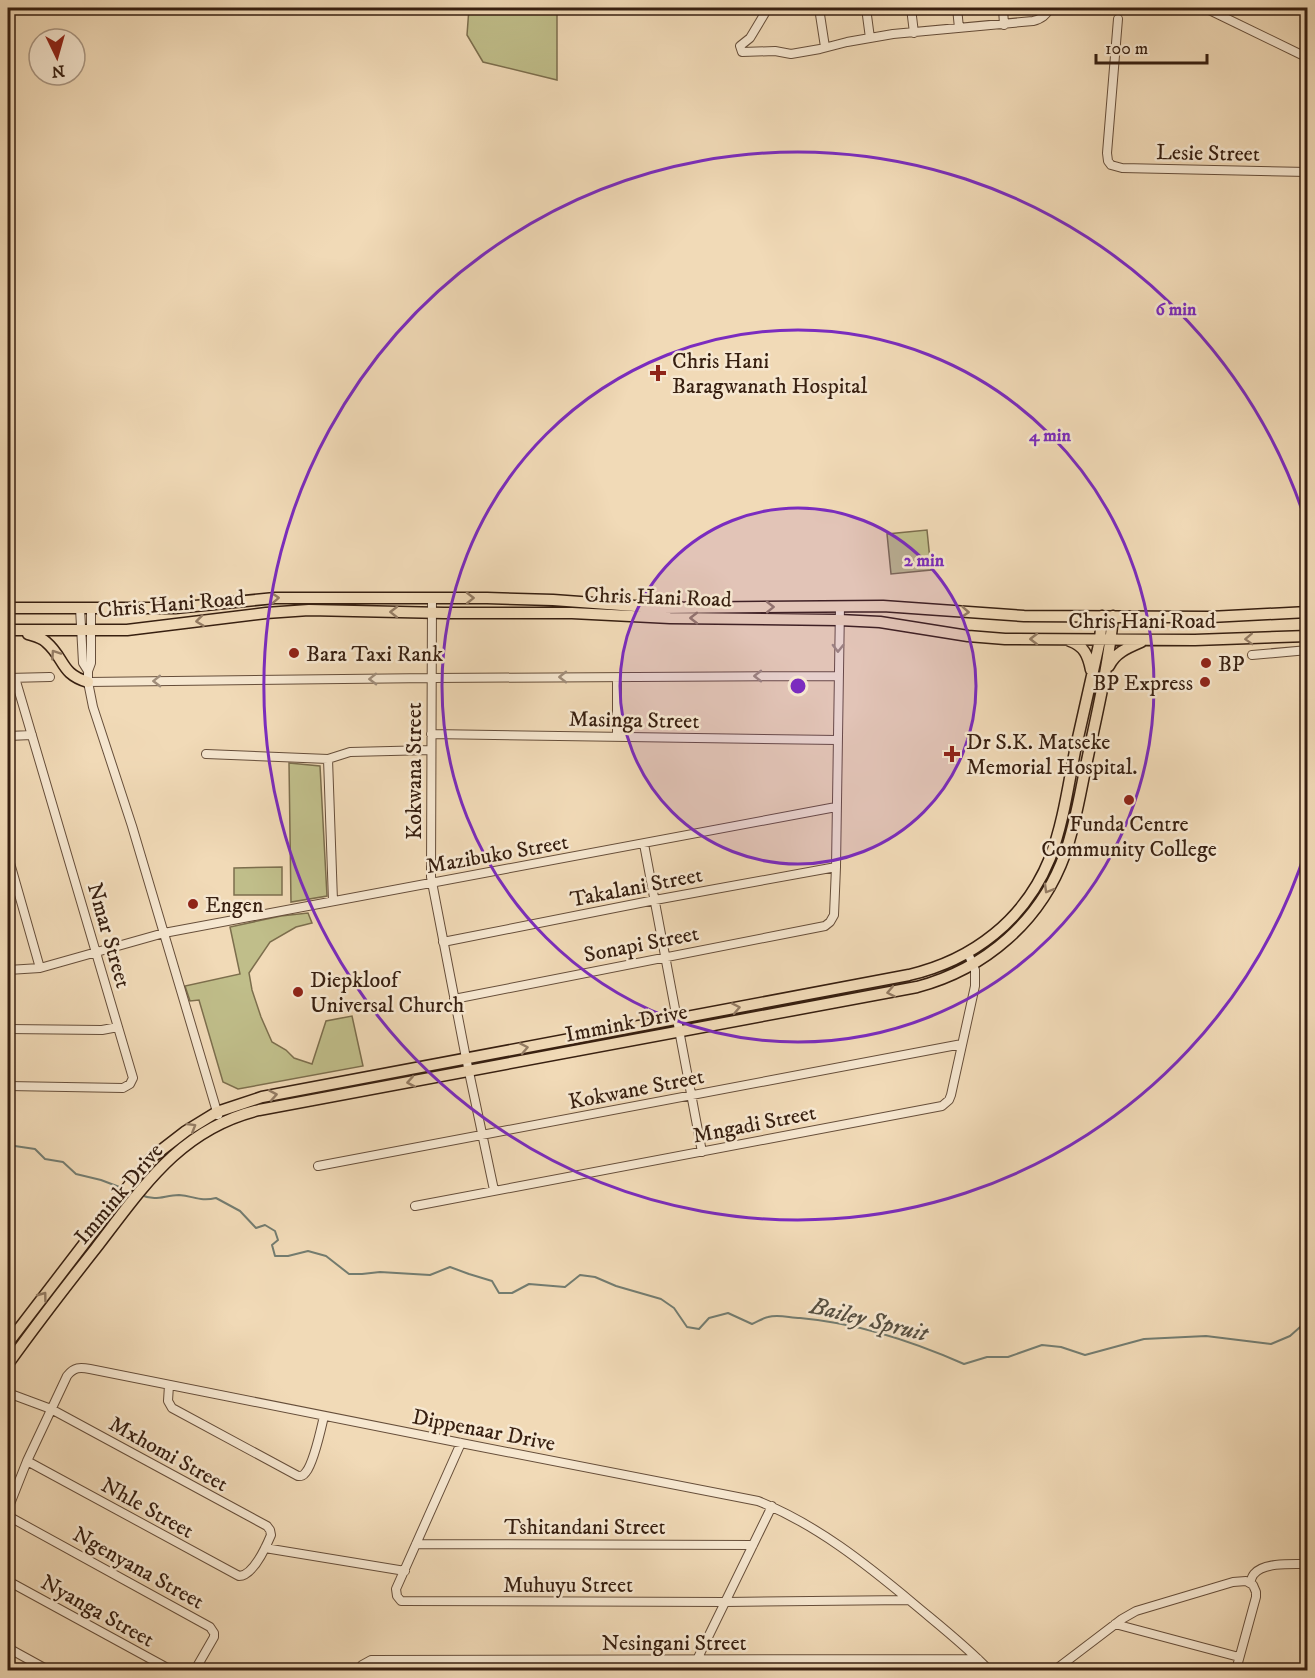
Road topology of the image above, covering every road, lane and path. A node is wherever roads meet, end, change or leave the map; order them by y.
1 (768, 8) edge
2 (819, 8) edge
3 (866, 8) edge
4 (911, 8) edge
5 (957, 8) edge
6 (1003, 8) edge
7 (1050, 8) edge
8 (1204, 8) edge
9 (1118, 20) dead end
10 (1004, 25) junction
11 (959, 28) junction
12 (914, 33) junction
13 (870, 38) junction
14 (825, 46) junction
15 (1308, 58) edge
16 (1308, 172) edge
17 (373, 598) junction
18 (432, 598) junction
19 (840, 606) junction
20 (8, 608) edge
21 (86, 608) junction
22 (1308, 612) edge
23 (432, 613) junction
24 (1107, 616) junction
25 (839, 620) junction
26 (86, 630) junction
27 (13, 631) edge
28 (1308, 636) edge
29 (1064, 639) junction
30 (1105, 640) junction
31 (1147, 640) junction
32 (1308, 650) edge
33 (1252, 655) dead end
34 (1092, 673) junction
35 (1105, 674) junction
36 (838, 676) junction
37 (50, 677) dead end
38 (11, 678) edge
39 (432, 678) junction
40 (617, 678) junction
41 (88, 682) junction
42 (431, 734) junction
43 (32, 735) junction
44 (8, 736) edge
45 (617, 737) junction
46 (837, 740) junction
47 (431, 750) junction
48 (206, 754) dead end
49 (328, 759) junction
50 (836, 807) junction
51 (645, 844) junction
52 (8, 856) edge
53 (836, 867) junction
54 (432, 883) junction
55 (654, 900) junction
56 (333, 901) junction
57 (164, 933) junction
58 (443, 942) junction
59 (96, 952) junction
60 (968, 953) junction
61 (665, 957) junction
62 (974, 964) junction
63 (40, 968) junction
64 (8, 970) edge
65 (454, 999) junction
66 (678, 1019) junction
67 (118, 1027) junction
68 (8, 1029) edge
69 (680, 1031) junction
70 (962, 1044) junction
71 (466, 1059) junction
72 (469, 1071) junction
73 (8, 1086) edge
74 (692, 1095) junction
75 (219, 1117) junction
76 (482, 1135) junction
77 (702, 1152) junction
78 (318, 1166) dead end
79 (494, 1190) junction
80 (415, 1206) dead end
81 (8, 1343) edge
82 (8, 1364) edge
83 (169, 1385) junction
84 (8, 1393) edge
85 (51, 1409) junction
86 (324, 1416) junction
87 (461, 1443) junction
88 (27, 1461) junction
89 (772, 1506) junction
90 (8, 1509) edge
91 (8, 1516) edge
92 (416, 1544) junction
93 (753, 1545) junction
94 (265, 1548) junction
95 (1308, 1564) edge
96 (405, 1571) junction
97 (8, 1581) edge
98 (1250, 1583) junction
99 (909, 1600) junction
100 (725, 1602) junction
101 (1115, 1624) junction
102 (8, 1648) edge
103 (1239, 1657) junction
104 (978, 1659) junction
105 (697, 1660) junction
106 (1056, 1669) edge
107 (48, 1671) edge
108 (171, 1671) edge
109 (195, 1671) edge
110 (359, 1671) edge
111 (692, 1671) edge
112 (989, 1671) edge
113 (1066, 1671) edge
114 (1236, 1671) edge

1 - 14 street
2 - 14 street
3 - 13 street
4 - 12 street
5 - 11 street
6 - 10 street
7 - 10 street
8 - 15 street
9 - 16 street, Lesie Street
10 - 11 street
11 - 12 street
12 - 13 street
13 - 14 street
17 - 18 main road, Chris Hani Road
21 -> 17 main road, Chris Hani Road
17 - 23 main road
18 -> 19 main road, Chris Hani Road
18 - 23 street, Kokwana Street
19 -> 24 main road, Chris Hani Road
19 - 25 street
20 - 21 main road, Chris Hani Road
21 - 26 street
22 - 24 main road, Chris Hani Road
25 -> 23 main road, Chris Hani Road
23 -> 26 main road, Chris Hani Road
23 - 39 street, Kokwana Street
24 - 30 main road
29 -> 25 main road, Chris Hani Road
25 -> 36 street
26 - 27 main road, Chris Hani Road
26 - 41 street
41 -> 27 main road
28 -> 31 main road, Chris Hani Road
29 - 30 main road, Chris Hani Road
29 - 34 main road
30 - 31 main road, Chris Hani Road
30 - 34 main road
30 - 35 main road, Immink Drive
31 - 35 main road
32 - 33 street
34 - 60 main road, Immink Drive
35 -> 62 main road, Immink Drive
36 -> 40 street
36 - 46 street
37 - 38 street, Nmar Street
38 - 43 street, Nmar Street
40 -> 39 street
39 -> 41 street
39 - 42 street, Kokwana Street
40 - 45 street
41 - 57 street
42 - 45 street, Masinga Street
42 - 47 street, Kokwana Street
43 - 44 street
43 - 59 street, Nmar Street
45 - 46 street, Masinga Street
46 - 50 street
47 - 49 street
47 - 54 street, Kokwana Street
48 - 49 street
49 - 56 street
50 - 51 street, Mazibuko Street
50 - 53 street
51 - 54 street, Mazibuko Street
51 - 55 street
52 - 63 street
53 - 55 street, Takalani Street
53 - 61 street, Sonapi Street
54 - 56 street, Mazibuko Street
54 - 58 street, Kokwana Street
55 - 58 street, Takalani Street
55 - 61 street
56 - 57 street, Mazibuko Street
57 - 59 street, Mazibuko Street
57 - 75 street
58 - 65 street, Kokwana Street
59 - 63 street, Mazibuko Street
59 - 67 street, Nmar Street
60 - 62 street
66 -> 60 main road, Immink Drive
61 - 65 street, Sonapi Street
61 - 66 street
62 -> 69 main road, Immink Drive
62 - 70 street, Mngadi Street
63 - 64 street, Mazibuko Street
65 - 71 street, Kokwana Street
66 - 69 street
71 -> 66 main road, Immink Drive
67 - 68 street
67 - 73 street, Nmar Street
69 - 72 main road, Immink Drive
69 - 74 street
70 - 74 street, Kokwane Street
70 - 77 street, Mngadi Street
71 - 72 street, Kokwana Street
75 -> 71 main road, Immink Drive
72 -> 75 main road, Immink Drive
72 - 76 street, Kokwana Street
74 - 76 street, Kokwane Street
74 - 77 street
81 -> 75 main road, Immink Drive
75 - 82 main road, Immink Drive
76 - 78 street, Kokwane Street
76 - 79 street, Kokwana Street
77 - 79 street, Mngadi Street
79 - 80 street, Mngadi Street
83 - 85 street, Dippenaar Drive
83 - 86 street, Dippenaar Drive
83 - 86 street
84 - 85 street, Mxhomi Street
85 - 88 street, Dippenaar Drive
85 - 94 street, Mxhomi Street
86 - 87 street, Dippenaar Drive
87 - 89 street, Dippenaar Drive
87 - 92 street, Muhuyu Street
88 - 90 street, Dippenaar Drive
88 - 94 street, Nhle Street
89 - 93 street
89 - 99 street, Dippenaar Drive
91 - 109 street, Ngenyana Street
92 - 93 street, Tshitandani Street
92 - 96 street, Muhuyu Street
93 - 100 street
94 - 96 street
95 - 98 street
96 - 100 street, Muhuyu Street
97 - 108 street, Nyanga Street
98 - 101 street
98 - 103 street
99 - 100 street, Muhuyu Street
99 - 104 street, Dippenaar Drive
100 - 105 street
101 - 103 street
101 - 106 street
102 - 107 street
103 - 114 street
104 - 105 street, Nesingani Street
104 - 112 street, Dippenaar Drive
105 - 110 street, Nesingani Street
105 - 111 street
106 - 113 street

